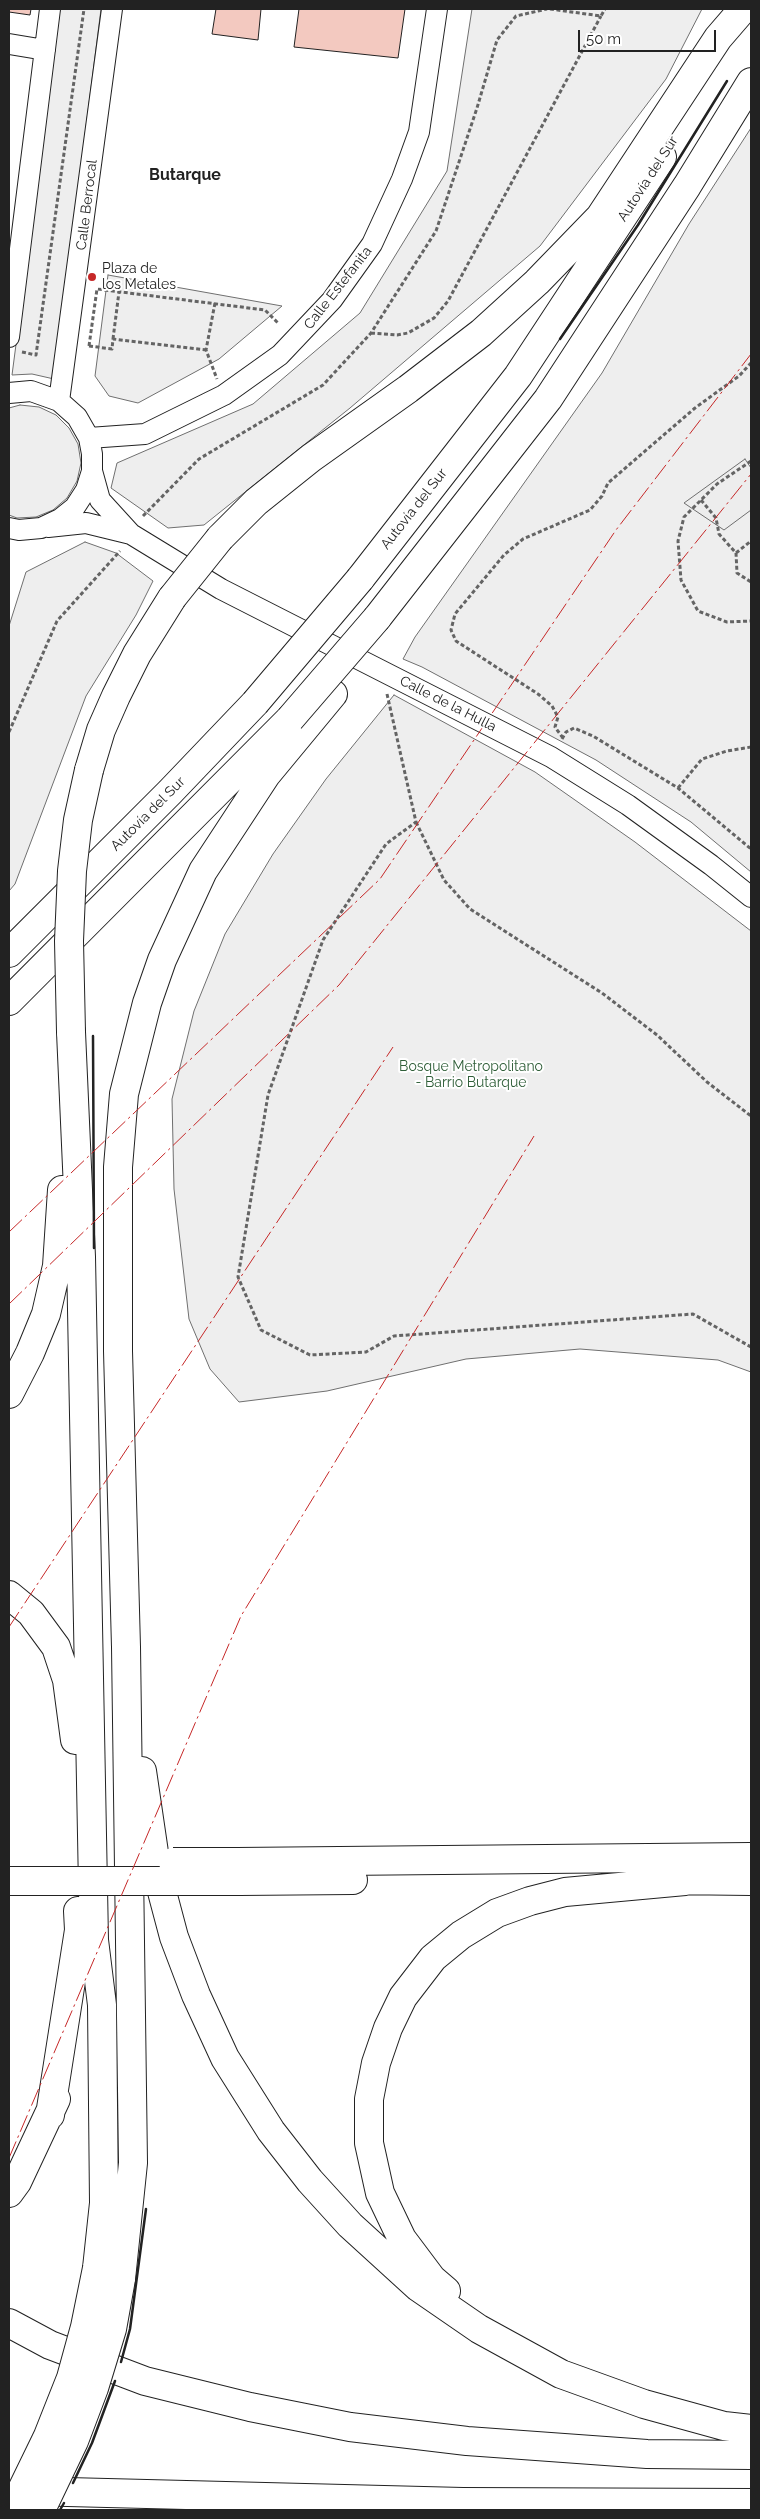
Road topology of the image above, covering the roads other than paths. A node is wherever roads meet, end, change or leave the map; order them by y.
1 (50, 9) edge
2 (112, 9) edge
3 (437, 9) edge
4 (742, 9) edge
5 (751, 11) edge
6 (9, 44) edge
7 (45, 50) junction
8 (751, 82) edge
9 (9, 337) edge
10 (9, 393) edge
11 (60, 401) junction
12 (89, 438) junction
13 (92, 471) junction
14 (9, 528) edge
15 (41, 528) junction
16 (131, 534) junction
17 (295, 727) junction
18 (751, 897) edge
19 (9, 953) edge
20 (9, 1001) edge
21 (71, 1042) junction
22 (9, 1394) edge
23 (9, 1596) edge
24 (126, 1648) junction
25 (751, 1857) edge
26 (9, 1863) edge
27 (238, 1871) junction
28 (9, 1881) edge
29 (686, 1881) junction
30 (751, 1881) edge
31 (94, 1940) junction
32 (50, 2115) junction
33 (9, 2193) edge
34 (109, 2274) junction
35 (9, 2324) edge
36 (644, 2404) junction
37 (751, 2429) edge
38 (751, 2455) edge
39 (9, 2490) edge
40 (751, 2502) edge
41 (12, 2510) edge
42 (41, 2510) edge

1 - 7 street
2 - 11 street, Calle Berrocal
3 - 12 street, Calle Estefanita
4 - 21 highway, bridge
5 - 19 highway, Autovía del Sur, bridge
6 - 7 street
7 - 9 street
8 - 17 highway, bridge
10 - 11 street
11 - 12 street
12 - 13 street
13 - 15 street
13 - 16 street
14 - 15 street
15 - 16 street
16 - 18 street, Calle de la Hulla
17 - 20 highway
17 - 24 highway
21 - 22 highway
21 - 31 highway
23 - 32 highway
24 - 34 highway
24 - 36 highway
25 - 27 highway
26 - 27 highway, bridge
27 - 28 highway, bridge
27 - 29 highway
29 - 30 highway
29 - 36 highway
31 - 32 highway
31 - 34 highway
32 - 33 highway
34 - 41 highway, bridge
34 - 42 highway, bridge
35 - 38 highway
36 - 37 highway
39 - 40 highway

